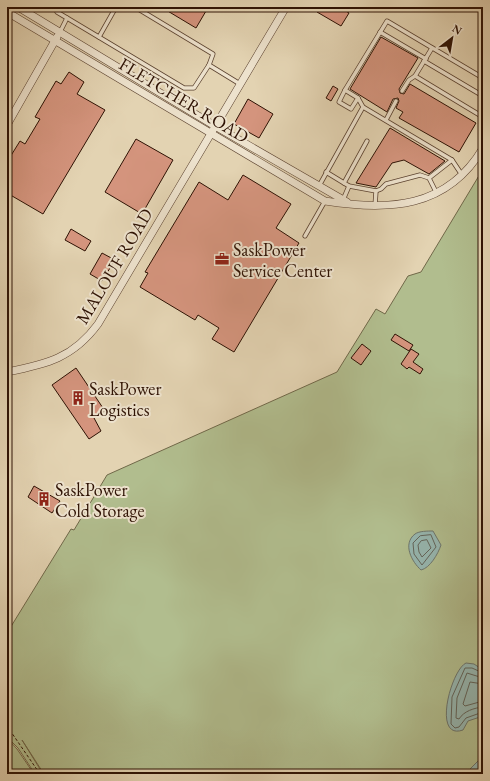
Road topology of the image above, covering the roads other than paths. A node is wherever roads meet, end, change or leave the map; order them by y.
1 (18, 7) edge
2 (55, 7) edge
3 (116, 7) edge
4 (135, 7) edge
5 (286, 7) edge
6 (7, 12) edge
7 (67, 18) junction
8 (60, 32) junction
9 (380, 32) junction
10 (99, 37) junction
11 (55, 41) junction
12 (432, 48) junction
13 (425, 60) junction
14 (209, 65) junction
15 (415, 76) junction
16 (483, 78) edge
17 (240, 84) junction
18 (346, 90) junction
19 (402, 91) dead end
20 (483, 96) edge
21 (358, 98) junction
22 (396, 102) dead end
23 (363, 107) junction
24 (483, 117) edge
25 (386, 120) junction
26 (7, 125) edge
27 (215, 126) junction
28 (210, 134) junction
29 (367, 141) dead end
30 (483, 148) edge
31 (452, 160) junction
32 (326, 172) junction
33 (462, 175) junction
34 (429, 178) junction
35 (344, 183) junction
36 (319, 186) junction
37 (350, 186) junction
38 (376, 191) junction
39 (437, 193) junction
40 (325, 201) junction
41 (346, 202) junction
42 (375, 206) junction
43 (305, 236) dead end
44 (7, 372) edge

1 - 8 street, FLETCHER ROAD
2 - 7 lane
3 - 10 lane
4 - 14 lane
5 - 17 street, MALOUF ROAD
6 - 11 street, FLETCHER ROAD
7 - 8 lane
7 - 10 lane
8 - 11 street
8 - 27 street, FLETCHER ROAD
9 - 12 lane
9 - 13 lane
9 - 18 lane
10 - 14 lane
11 - 26 street
11 - 28 street, FLETCHER ROAD
12 - 13 lane
12 - 16 lane
13 - 15 lane
13 - 20 lane
14 - 17 lane
15 - 19 lane
15 - 24 lane
17 - 27 street, MALOUF ROAD
18 - 21 lane
18 - 21 lane
21 - 23 lane
22 - 25 lane
23 - 25 lane
23 - 32 lane
25 - 31 lane
27 - 28 street, MALOUF ROAD
27 - 36 street, FLETCHER ROAD
28 - 40 street, FLETCHER ROAD
28 - 44 street, MALOUF ROAD
29 - 35 lane
30 - 33 street, FLETCHER ROAD
31 - 33 lane
31 - 34 lane
32 - 35 lane
32 - 36 lane
33 - 39 street, FLETCHER ROAD
34 - 38 lane
34 - 39 lane
35 - 37 lane
36 - 41 street, FLETCHER ROAD
37 - 38 lane
37 - 41 lane
38 - 42 lane
39 - 42 street, FLETCHER ROAD
40 - 41 street, FLETCHER ROAD
40 - 43 lane
41 - 42 street, FLETCHER ROAD

